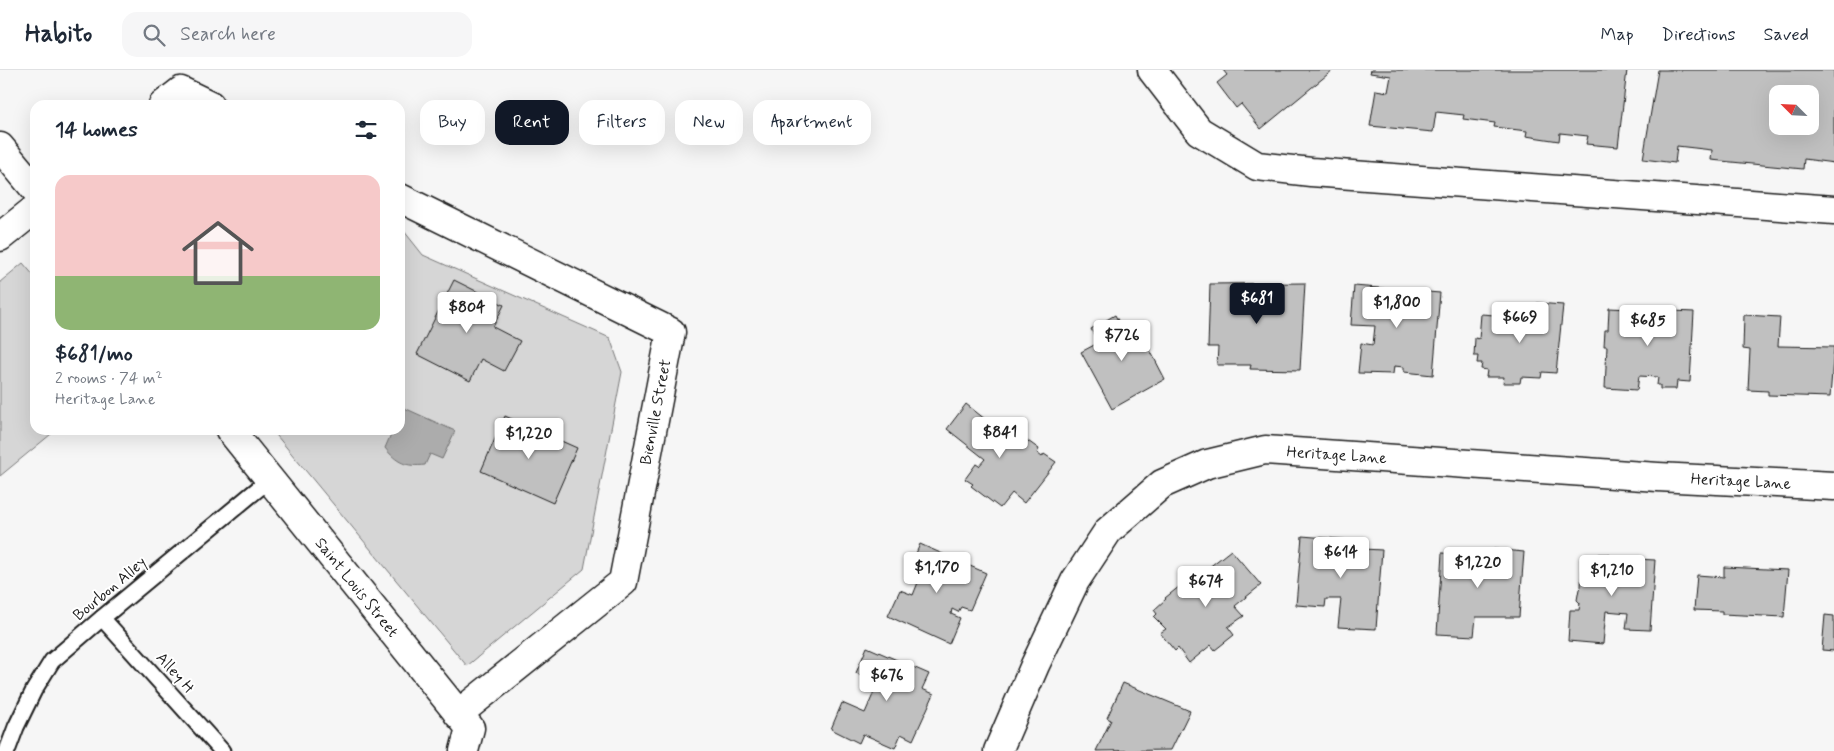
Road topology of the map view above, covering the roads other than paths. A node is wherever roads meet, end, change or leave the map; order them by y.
1 (1152, 70) edge
2 (169, 100) edge
3 (200, 100) edge
4 (0, 147) edge
5 (30, 183) edge
6 (405, 200) edge
7 (1834, 210) edge
8 (30, 212) edge
9 (0, 237) edge
10 (234, 435) edge
11 (270, 479) junction
12 (1834, 486) edge
13 (102, 618) junction
14 (458, 714) junction
15 (7, 751) edge
16 (222, 751) edge
17 (464, 751) edge
18 (998, 751) edge

1 - 7 street
2 - 3 street
4 - 5 street
6 - 14 street, Bienville Street
8 - 9 street
10 - 11 street, Saint Louis Street
11 - 13 lane, Bourbon Alley
11 - 14 street, Saint Louis Street
12 - 18 street, Heritage Lane
13 - 15 lane, Bourbon Alley
13 - 16 lane, Alley H
14 - 17 street, Saint Louis Street

